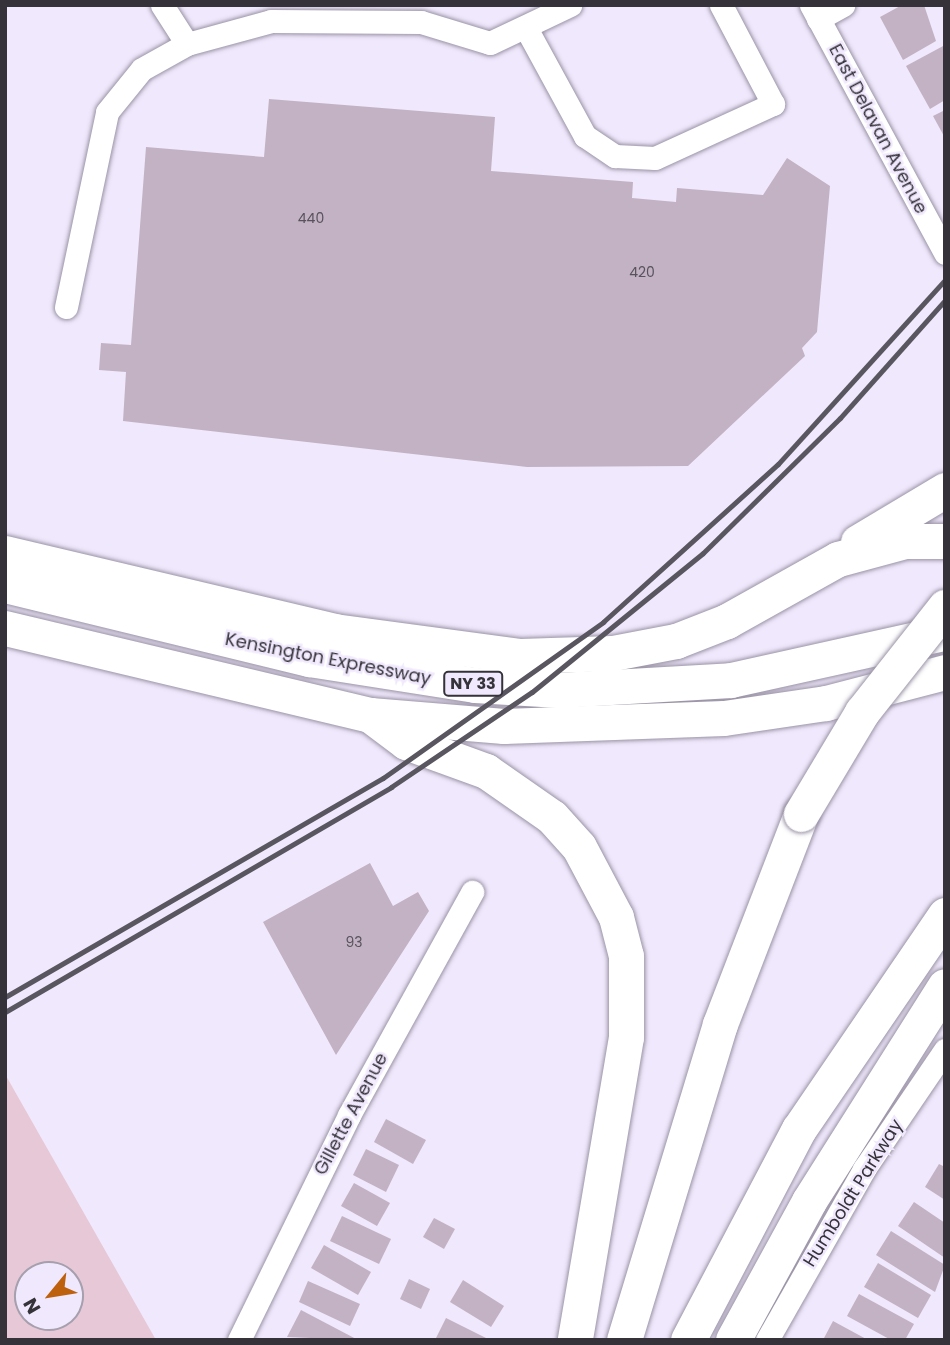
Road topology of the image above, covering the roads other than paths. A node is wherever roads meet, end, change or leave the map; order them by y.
1 (162, 5) edge
2 (570, 5) edge
3 (843, 5) edge
4 (725, 7) edge
5 (814, 12) edge
6 (526, 28) junction
7 (187, 44) junction
8 (945, 253) edge
9 (66, 307) dead end
10 (945, 490) edge
11 (5, 531) edge
12 (945, 541) edge
13 (5, 553) edge
14 (838, 559) junction
15 (5, 585) edge
16 (178, 593) junction
17 (945, 607) edge
18 (5, 628) edge
19 (945, 632) edge
20 (945, 672) edge
21 (370, 715) junction
22 (472, 892) dead end
23 (945, 915) edge
24 (945, 986) edge
25 (945, 1050) edge
26 (239, 1340) edge
27 (575, 1340) edge
28 (624, 1340) edge
29 (688, 1340) edge
30 (733, 1340) edge
31 (767, 1340) edge

1 - 7 street
2 - 6 street
3 - 5 street
4 - 6 street
5 - 8 street, East Delavan Avenue
6 - 7 street
7 - 9 street
10 - 14 highway
11 - 16 highway
12 - 14 highway
13 - 16 highway
14 - 16 highway
15 - 19 highway, Kensington Expressway / NY 33
17 - 28 highway, bridge
18 - 21 highway, NY 33
20 - 21 highway, NY 33
21 - 27 highway
22 - 26 street, Gillette Avenue
23 - 29 highway
24 - 30 highway
25 - 31 street, Humboldt Parkway

